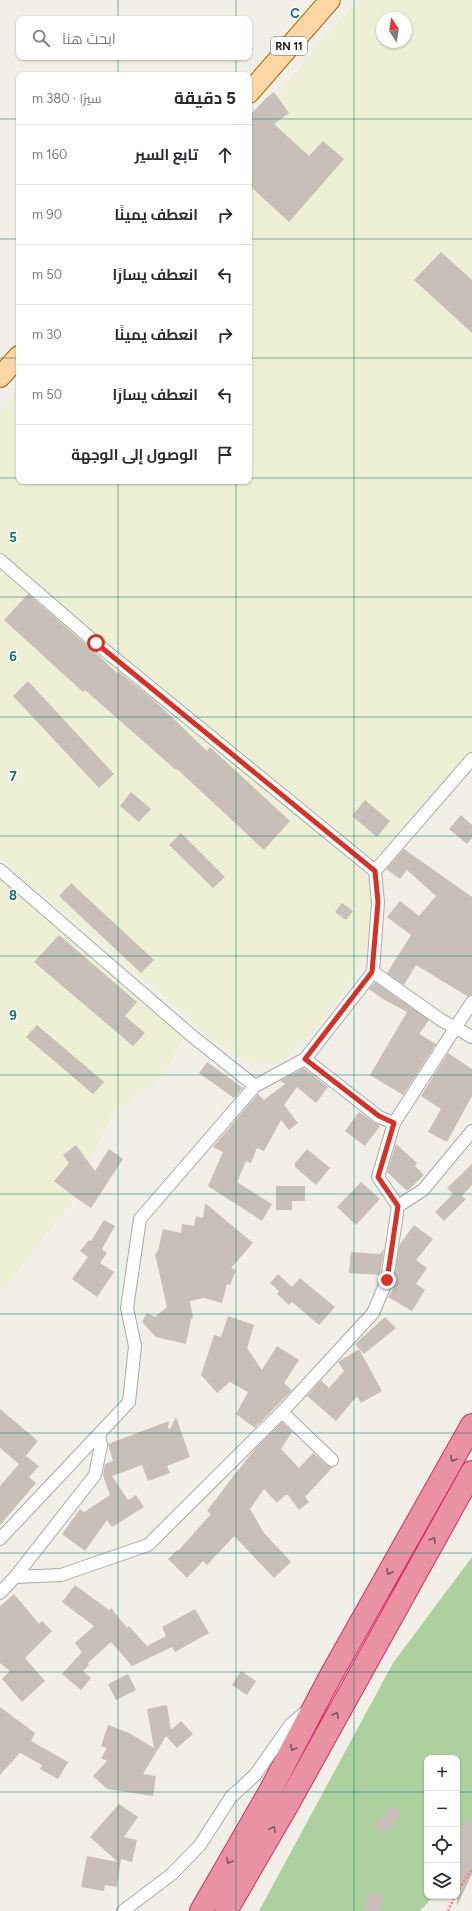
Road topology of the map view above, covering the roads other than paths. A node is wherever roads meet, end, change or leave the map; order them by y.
1 (330, 0) edge
2 (252, 90) edge
3 (16, 359) edge
4 (0, 378) edge
5 (0, 560) edge
6 (472, 759) edge
7 (0, 870) edge
8 (375, 871) junction
9 (372, 972) junction
10 (472, 1002) edge
11 (456, 1026) junction
12 (472, 1037) edge
13 (305, 1059) junction
14 (256, 1086) junction
15 (394, 1123) junction
16 (472, 1131) edge
17 (398, 1206) junction
18 (282, 1412) junction
19 (472, 1425) edge
20 (99, 1434) junction
21 (332, 1460) dead end
22 (472, 1472) edge
23 (0, 1539) edge
24 (16, 1577) junction
25 (0, 1593) edge
26 (316, 1704) junction
27 (123, 1911) edge
28 (201, 1911) edge
29 (226, 1911) edge

1 - 2 main road, RN 11
3 - 4 main road
5 - 8 street
6 - 8 street
7 - 14 street
8 - 9 street
9 - 11 street
9 - 13 street
10 - 11 street
11 - 12 street
11 - 15 street
13 - 14 street
13 - 15 street
14 - 20 street
15 - 17 street
16 - 17 street
17 - 18 street
18 - 21 street
18 - 24 street
19 -> 26 highway
20 - 23 street
20 - 24 street
29 -> 22 highway
24 - 25 street
26 - 27 street
26 -> 28 highway

